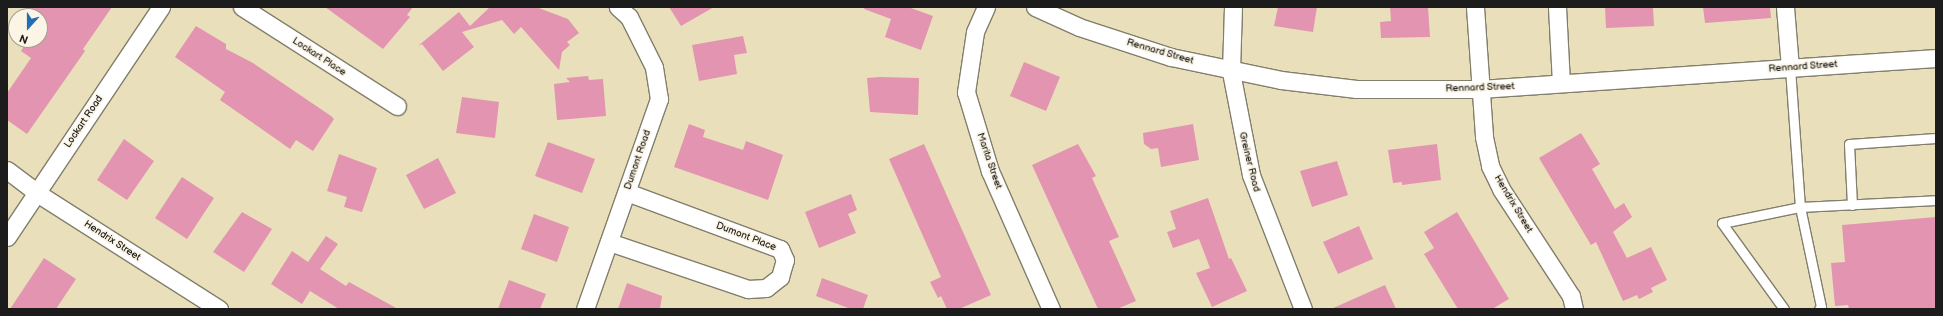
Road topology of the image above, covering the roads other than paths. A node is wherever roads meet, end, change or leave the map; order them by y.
1 (161, 7) edge
2 (242, 7) edge
3 (986, 7) edge
4 (1034, 7) edge
5 (1233, 7) edge
6 (1475, 7) edge
7 (1558, 7) edge
8 (1785, 7) edge
9 (621, 10) edge
10 (1936, 58) edge
11 (1790, 68) junction
12 (1231, 72) junction
13 (1561, 83) junction
14 (1480, 89) junction
15 (396, 106) dead end
16 (1936, 138) edge
17 (7, 170) edge
18 (627, 192) junction
19 (37, 193) junction
20 (1936, 200) edge
21 (1852, 204) junction
22 (1800, 207) junction
23 (7, 237) edge
24 (609, 242) junction
25 (219, 309) edge
26 (585, 309) edge
27 (1051, 309) edge
28 (1303, 309) edge
29 (1574, 309) edge
30 (1784, 309) edge
31 (1819, 309) edge

1 - 19 street, Lockart Road
2 - 15 street, Lockart Place
3 - 27 street, Marita Street
4 - 12 street, Rennard Street
5 - 12 street, Greiner Road
6 - 14 street, Hendrix Street
7 - 13 street
8 - 11 street
9 - 18 street, Dumont Road
10 - 11 street, Rennard Street
11 - 13 street, Rennard Street
11 - 22 lane
12 - 14 street, Rennard Street
12 - 28 street, Greiner Road
13 - 14 street, Rennard Street
14 - 29 street, Hendrix Street
16 - 21 lane
17 - 19 street, Hendrix Street
18 - 24 street, Dumont Road
18 - 24 street, Dumont Place
19 - 23 street, Lockart Road
19 - 25 street, Hendrix Street
20 - 21 lane
21 - 22 lane
22 - 30 lane
22 - 31 lane
24 - 26 street, Dumont Road

